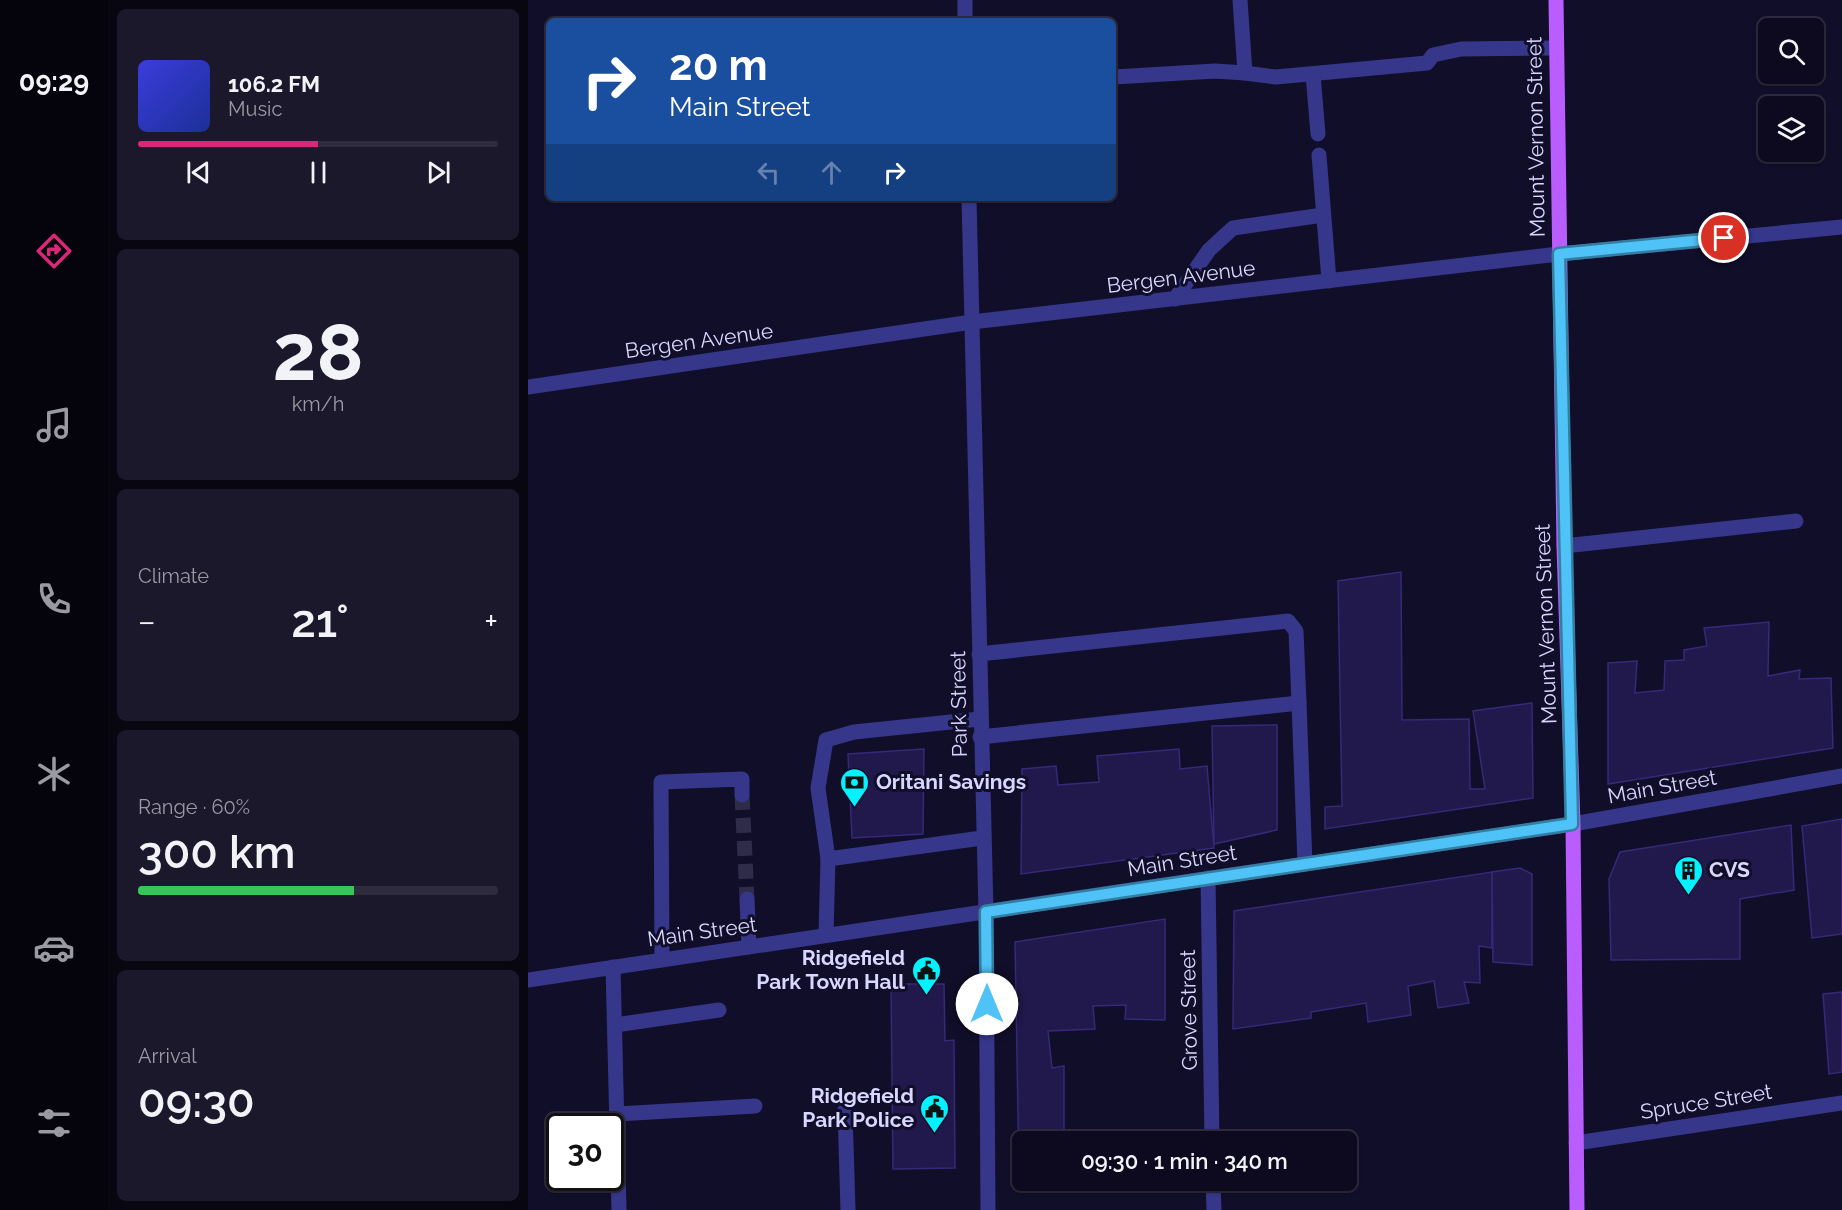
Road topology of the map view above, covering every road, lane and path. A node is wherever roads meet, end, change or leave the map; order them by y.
1 (965, 0) edge
2 (1240, 0) edge
3 (1556, 0) edge
4 (965, 18) edge
5 (1556, 48) junction
6 (1245, 73) junction
7 (1313, 74) junction
8 (1116, 76) edge
9 (1318, 134) dead end
10 (1319, 155) dead end
11 (969, 201) edge
12 (1323, 215) junction
13 (1842, 227) edge
14 (1559, 254) junction
15 (1329, 281) junction
16 (1175, 298) junction
17 (972, 322) junction
18 (528, 387) edge
19 (1796, 521) dead end
20 (1564, 546) junction
21 (979, 654) junction
22 (1299, 703) junction
23 (980, 719) junction
24 (980, 737) junction
25 (1842, 776) edge
26 (742, 795) tunnel mouth
27 (1572, 824) junction
28 (982, 838) junction
29 (828, 859) junction
30 (1305, 864) junction
31 (1208, 878) junction
32 (747, 899) tunnel mouth
33 (986, 912) junction
34 (826, 935) junction
35 (749, 947) junction
36 (662, 959) junction
37 (613, 967) junction
38 (528, 980) edge
39 (718, 1010) dead end
40 (615, 1025) junction
41 (1842, 1103) edge
42 (755, 1106) dead end
43 (844, 1110) dead end
44 (617, 1113) edge
45 (624, 1114) edge
46 (1212, 1131) edge
47 (1576, 1143) junction
48 (619, 1191) edge
49 (1213, 1191) edge
50 (619, 1210) edge
51 (848, 1210) edge
52 (988, 1210) edge
53 (1214, 1210) edge
54 (1577, 1210) edge

1 - 4 street
2 - 6 street
3 - 5 main road, Mount Vernon Street
5 - 7 street
5 - 14 main road, Mount Vernon Street
6 - 7 street
6 - 8 street
7 - 9 street
10 - 12 street
11 - 17 street, Park Street
12 - 15 street
12 - 16 street
13 - 14 street, Bergen Avenue
14 - 15 street, Bergen Avenue
14 - 20 main road, Mount Vernon Street
15 - 16 street, Bergen Avenue
16 - 17 street, Bergen Avenue
17 - 18 street, Bergen Avenue
17 - 21 street, Park Street
19 - 20 street
20 - 27 main road, Mount Vernon Street
21 - 22 street
21 - 23 street, Park Street
22 - 24 street
22 - 30 street
23 - 24 street, Park Street
23 - 29 street
24 - 28 street, Park Street
25 - 27 street, Main Street
26 - 36 street
27 - 30 street, Main Street
27 - 47 main road, Mount Vernon Street
28 - 29 street
28 - 33 street, Park Street
29 - 34 street
30 - 31 street, Main Street
31 - 33 street, Main Street
31 - 46 street, Grove Street
32 - 35 street
33 - 34 street, Main Street
33 - 52 street, Park Street
34 - 35 street, Main Street
35 - 36 street, Main Street
36 - 37 street, Main Street
37 - 38 street, Main Street
37 - 40 street
39 - 40 street
40 - 44 street
41 - 47 street, Spruce Street
42 - 45 street
43 - 51 street
47 - 54 main road, Mount Vernon Street
48 - 50 street
49 - 53 street

